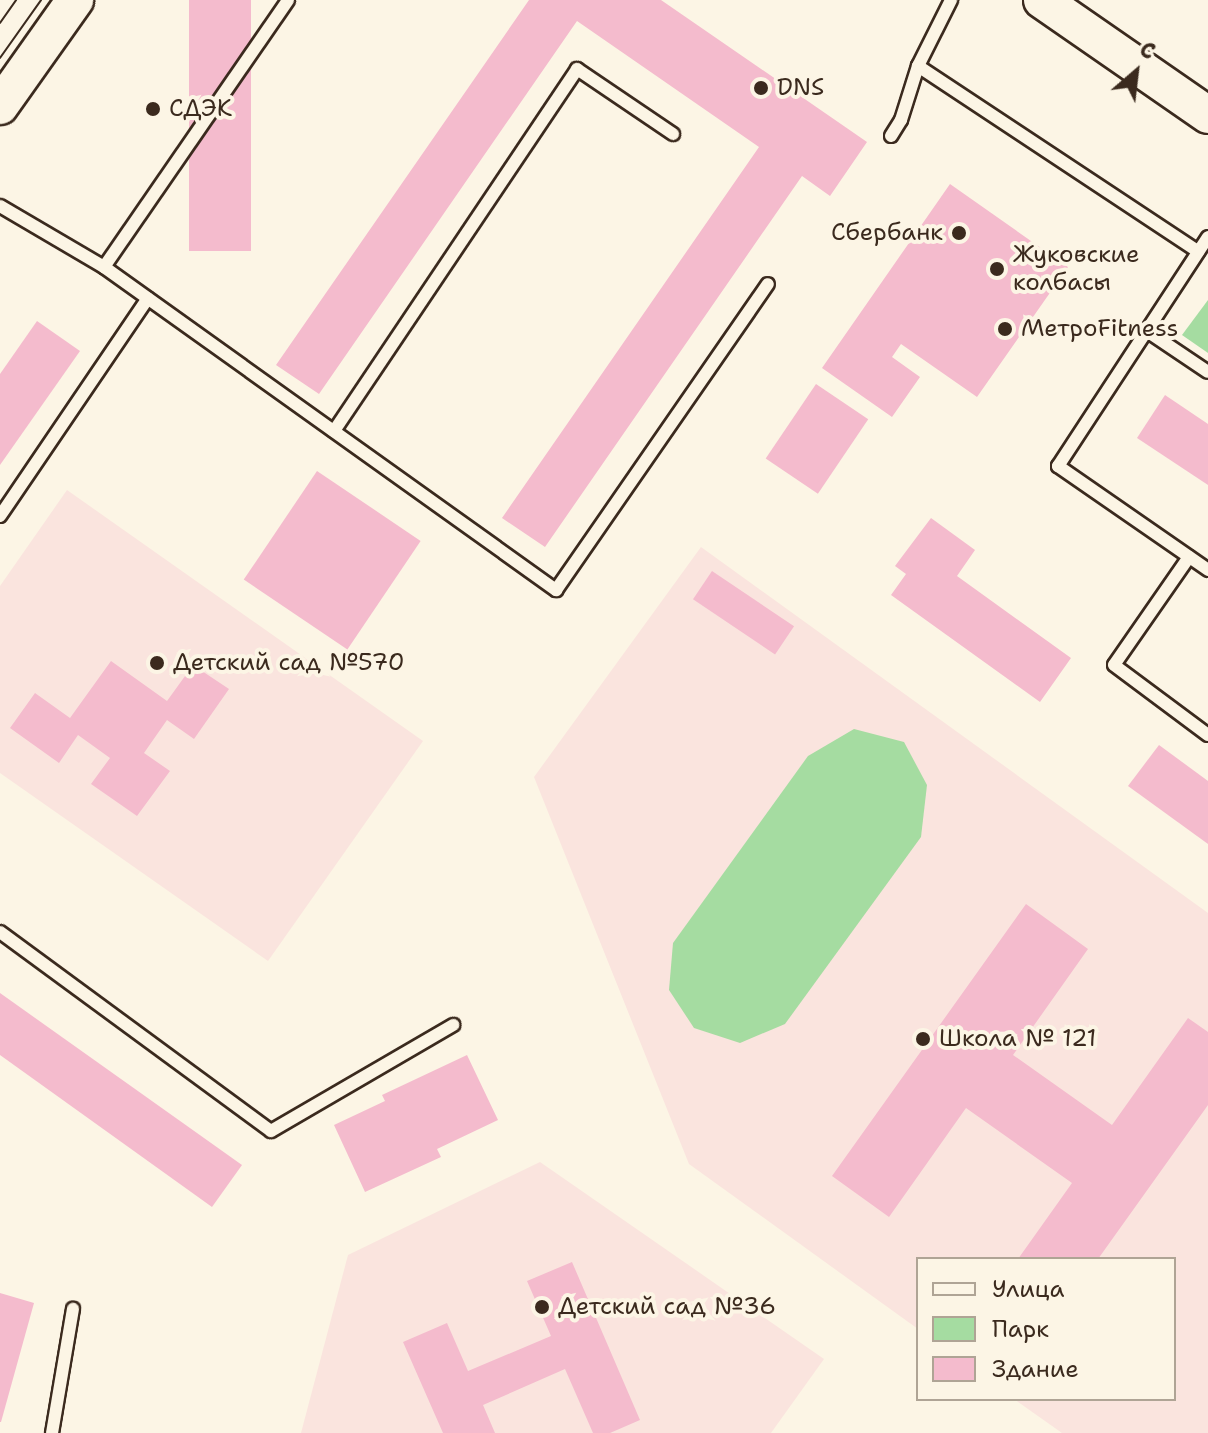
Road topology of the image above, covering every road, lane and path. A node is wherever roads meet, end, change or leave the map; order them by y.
1 (75, 0) edge
2 (288, 0) edge
3 (951, 0) edge
4 (1042, 0) edge
5 (918, 66) junction
6 (0, 106) edge
7 (1208, 115) edge
8 (673, 134) dead end
9 (891, 136) dead end
10 (0, 206) edge
11 (1208, 237) edge
12 (1198, 251) junction
13 (104, 267) junction
14 (768, 284) dead end
15 (148, 298) junction
16 (1147, 331) junction
17 (1208, 372) edge
18 (334, 431) junction
19 (0, 516) edge
20 (1189, 557) junction
21 (1208, 570) edge
22 (1208, 735) edge
23 (0, 932) edge
24 (453, 1025) dead end
25 (73, 1309) dead end
26 (52, 1433) edge

1 - 6 main road
2 - 13 lane
3 - 5 lane
4 - 7 main road
5 - 9 lane
5 - 12 lane
8 - 18 lane
10 - 13 lane
11 - 12 lane
12 - 16 lane
13 - 15 lane
14 - 18 lane
15 - 18 lane
15 - 19 lane
16 - 17 lane
16 - 20 lane
20 - 21 lane
20 - 22 lane
23 - 24 lane
25 - 26 lane

